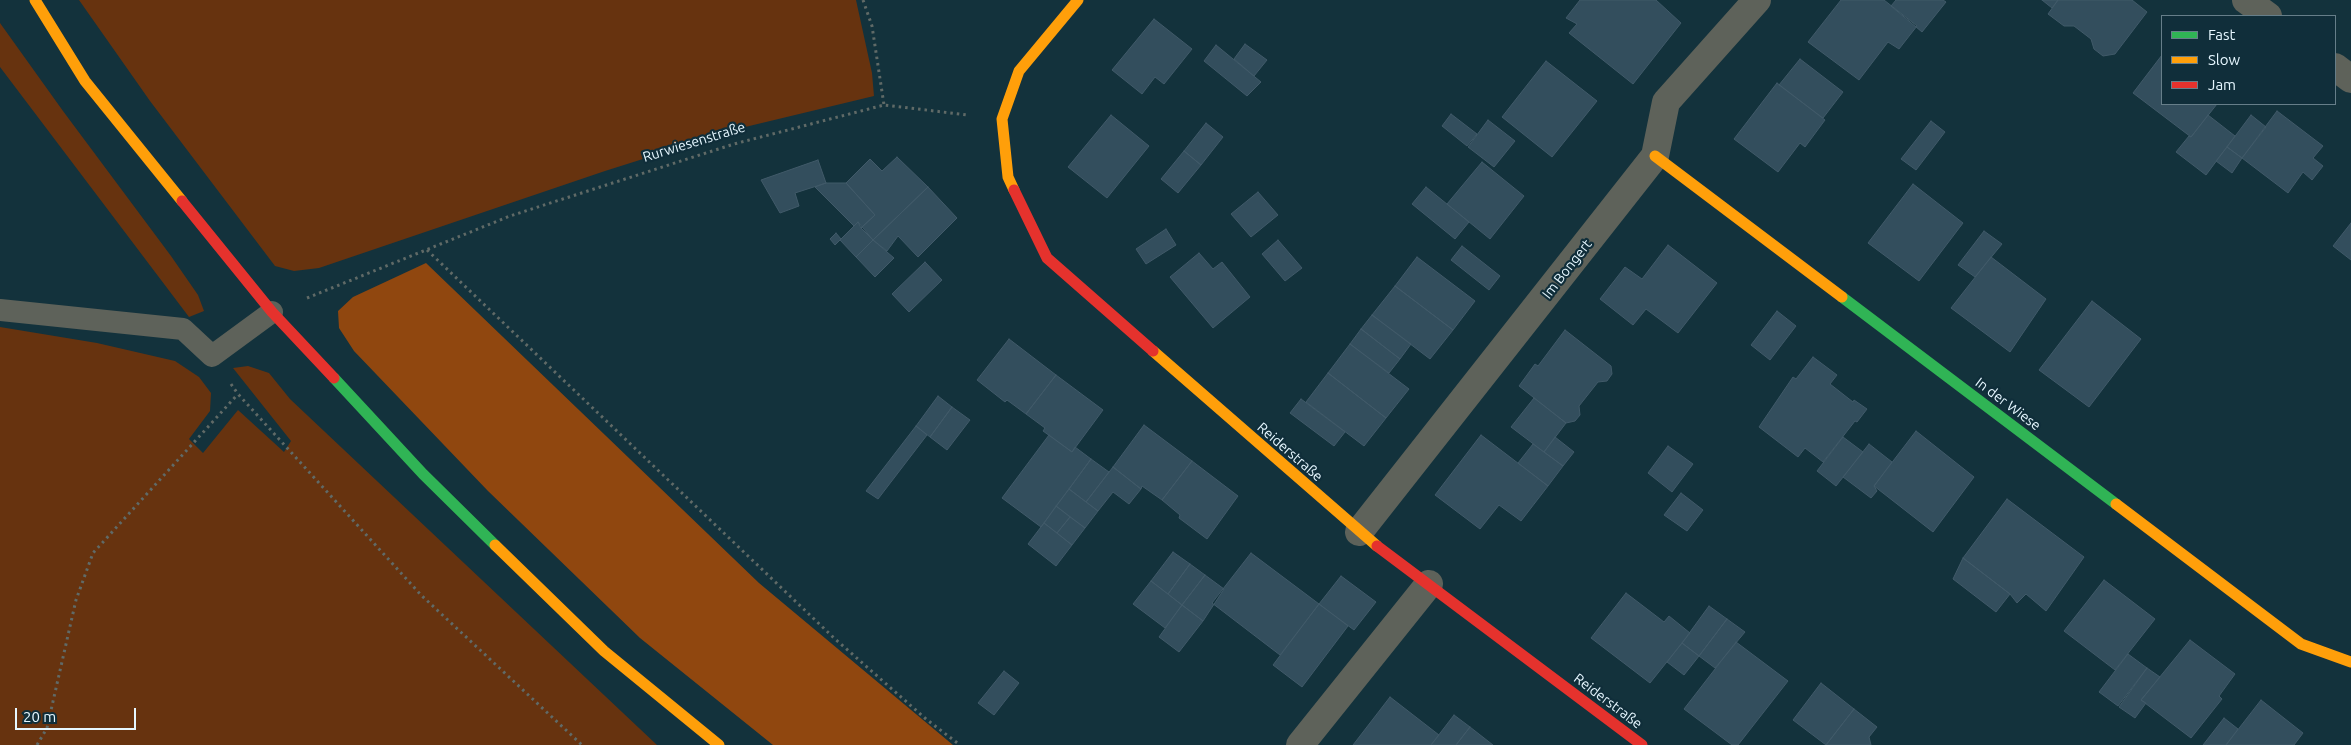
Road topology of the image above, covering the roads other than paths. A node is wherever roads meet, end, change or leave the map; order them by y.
1 (35, 0) edge
2 (1078, 0) edge
3 (1757, 0) edge
4 (2246, 0) edge
5 (2267, 15) edge
6 (2336, 68) edge
7 (2351, 79) edge
8 (1656, 156) junction
9 (0, 310) edge
10 (272, 312) junction
11 (1359, 532) junction
12 (1429, 584) junction
13 (2351, 662) edge
14 (718, 745) edge
15 (1300, 745) edge
16 (1642, 745) edge

1 - 10 street
2 - 11 street, Reiderstraße
3 - 8 street, Im Bongert
4 - 5 street
6 - 7 street
8 - 11 street, Im Bongert
8 - 13 street, In der Wiese
9 - 10 lane
10 - 14 street
11 - 12 street, Reiderstraße
12 - 15 street
12 - 16 street, Reiderstraße

